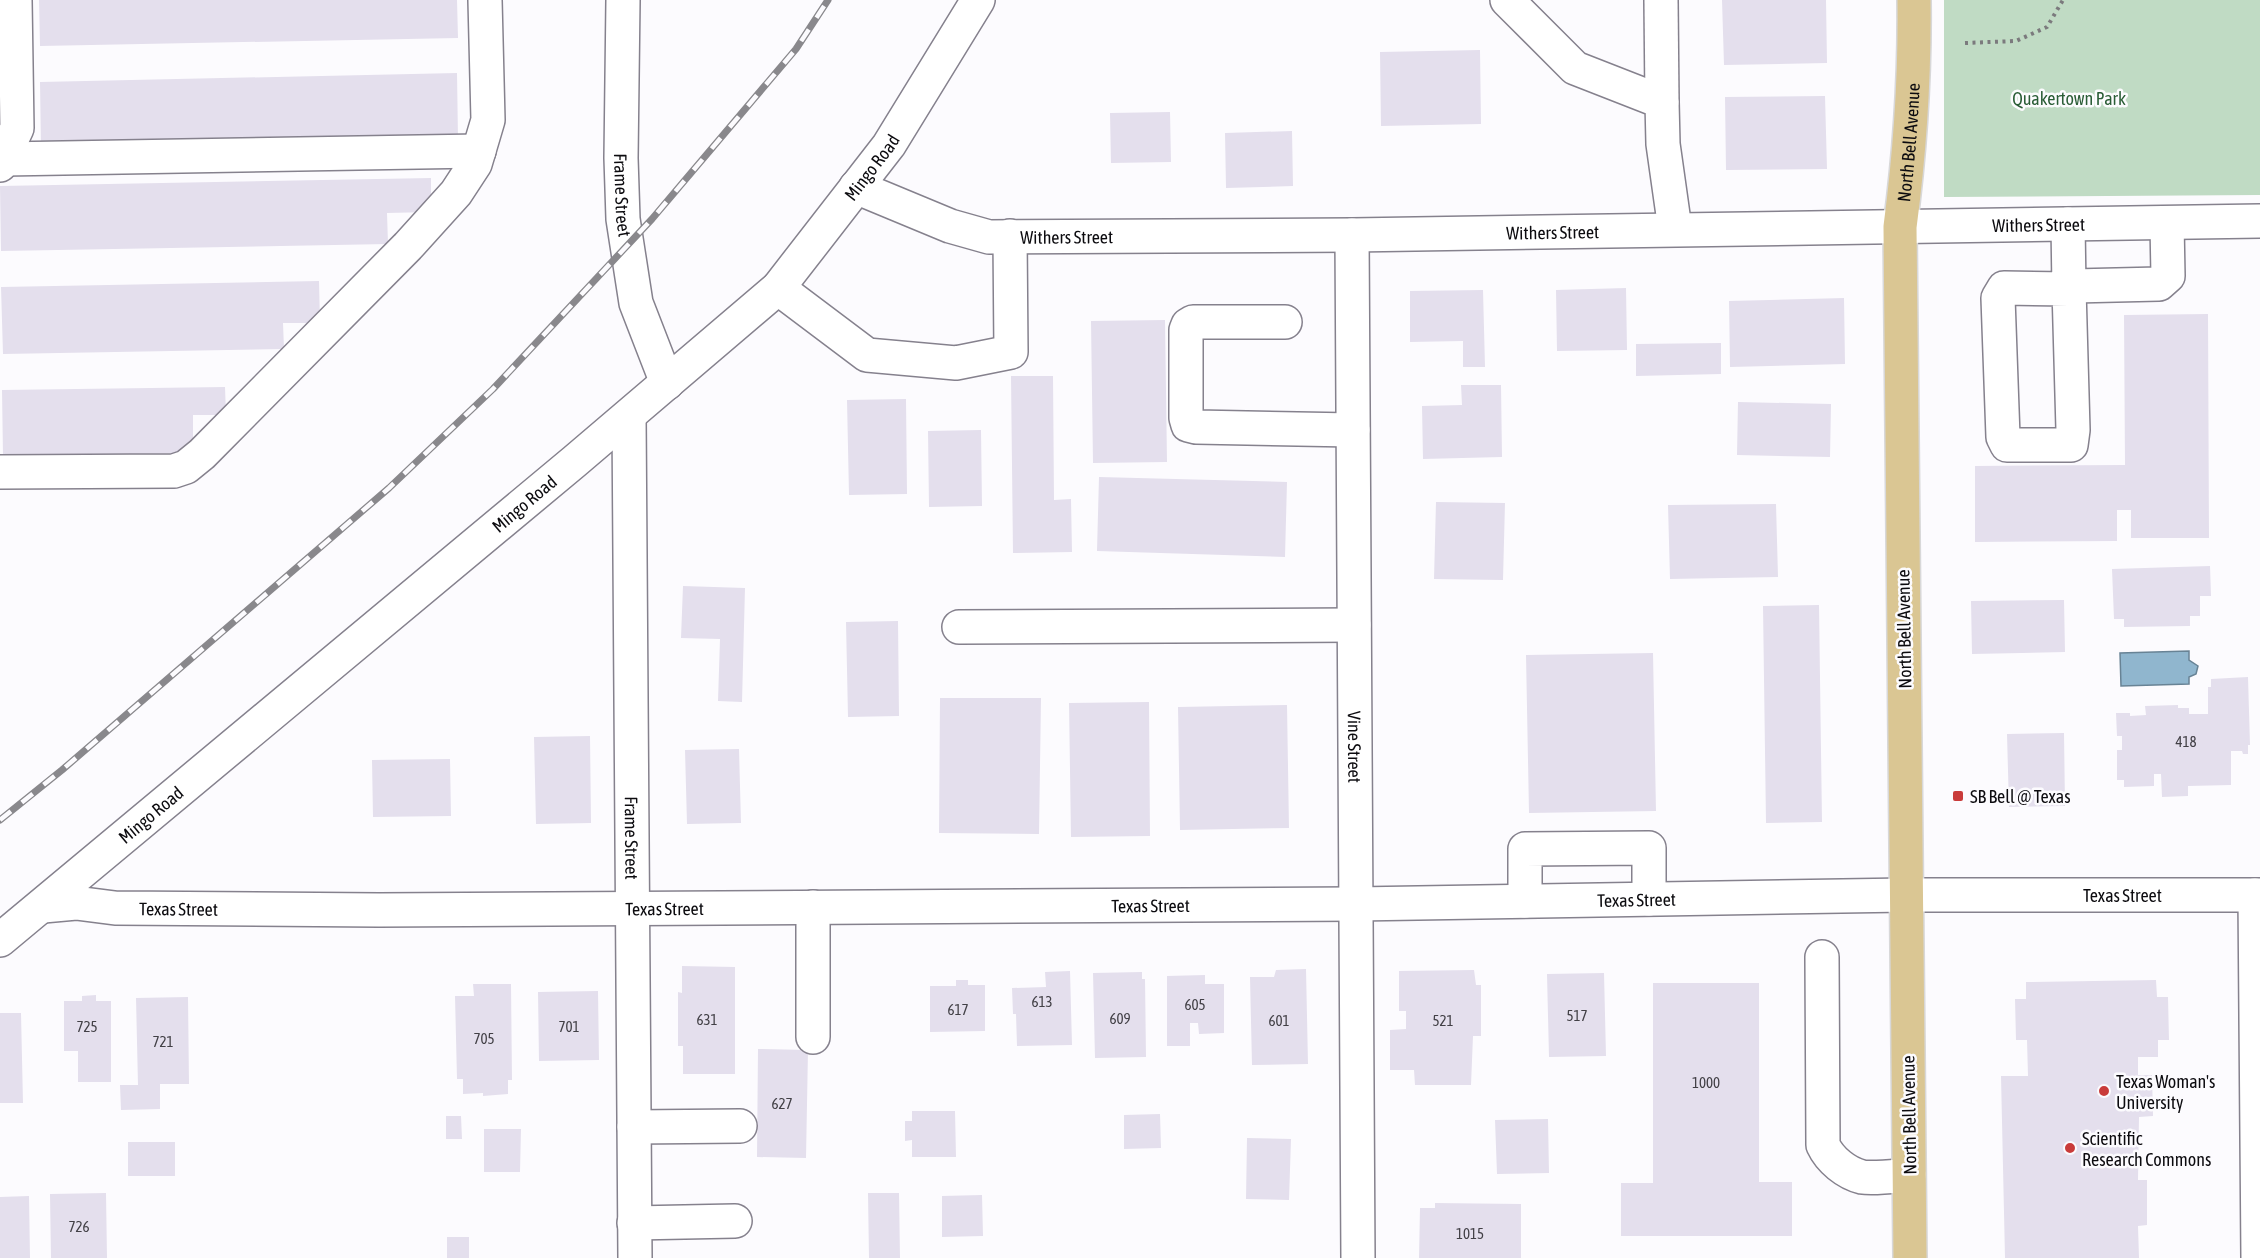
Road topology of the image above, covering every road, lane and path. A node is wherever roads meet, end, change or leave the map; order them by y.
1 (15, 0) edge
2 (485, 0) edge
3 (623, 0) edge
4 (978, 0) edge
5 (1507, 0) edge
6 (1661, 0) edge
7 (1914, 0) edge
8 (2063, 0) edge
9 (1965, 43) dead end
10 (1662, 102) junction
11 (479, 151) junction
12 (2, 162) edge
13 (856, 187) junction
14 (2260, 221) edge
15 (2167, 223) junction
16 (2068, 224) junction
17 (1900, 227) junction
18 (1675, 229) junction
19 (1352, 235) junction
20 (1011, 236) junction
21 (778, 288) junction
22 (2068, 289) junction
23 (1285, 322) dead end
24 (667, 383) junction
25 (629, 416) junction
26 (1353, 429) junction
27 (0, 472) edge
28 (1354, 625) junction
29 (959, 627) dead end
30 (1906, 895) junction
31 (2257, 895) edge
32 (1648, 899) junction
33 (1525, 901) junction
34 (1356, 904) junction
35 (43, 906) junction
36 (813, 907) junction
37 (632, 908) junction
38 (0, 940) edge
39 (1822, 957) dead end
40 (813, 1037) dead end
41 (634, 1126) junction
42 (740, 1126) dead end
43 (1909, 1175) junction
44 (735, 1221) dead end
45 (634, 1223) junction
46 (635, 1258) edge
47 (1358, 1258) edge
48 (1910, 1258) edge
49 (2258, 1258) edge

1 - 12 street
2 - 11 street
3 - 24 street, Frame Street
4 - 13 street, Mingo Road
5 - 10 street
6 - 10 street
7 - 17 main road, North Bell Avenue
8 - 9 path
10 - 18 street
11 - 12 street
11 - 27 street
13 - 20 street, Withers Street
13 - 21 street, Mingo Road
14 - 15 street, Withers Street
15 - 16 street, Withers Street
15 - 22 street
16 - 17 street, Withers Street
16 - 22 street
17 - 18 street, Withers Street
17 - 30 main road, North Bell Avenue
18 - 19 street, Withers Street
19 - 20 street, Withers Street
19 - 26 street, Vine Street
20 - 21 street
21 - 24 street, Mingo Road
22 - 22 street
23 - 26 street
24 - 25 street, Mingo Road
25 - 35 street, Mingo Road
25 - 37 street, Frame Street
26 - 28 street, Vine Street
28 - 29 street
28 - 34 street, Vine Street
30 - 31 street, Texas Street
30 - 32 street, Texas Street
30 - 43 main road, North Bell Avenue
31 - 49 street
32 - 33 street, Texas Street
32 - 33 street
33 - 34 street, Texas Street
34 - 36 street, Texas Street
34 - 47 street, Vine Street
35 - 37 street, Texas Street
35 - 38 street, Mingo Road
36 - 37 street, Texas Street
36 - 40 street
37 - 41 street, Frame Street
39 - 43 street
41 - 42 street
41 - 45 street, Frame Street
43 - 48 main road, North Bell Avenue
44 - 45 street
45 - 46 street, Frame Street

